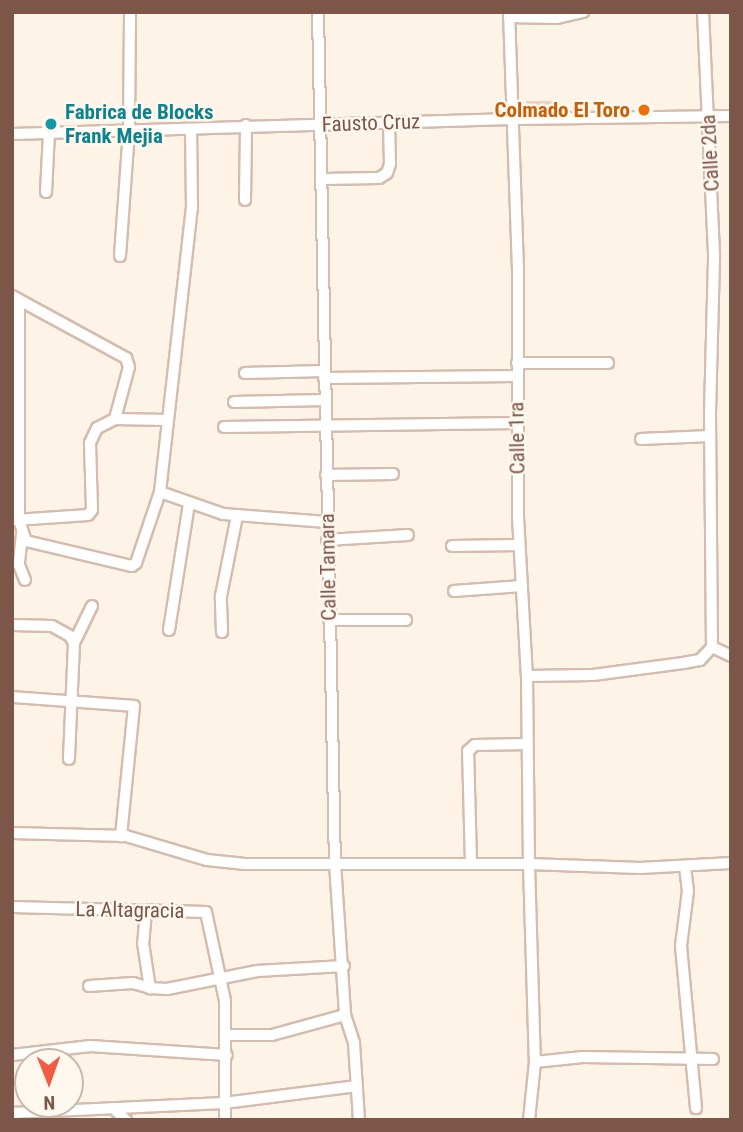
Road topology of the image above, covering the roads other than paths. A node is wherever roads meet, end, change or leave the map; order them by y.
1 (130, 12) edge
2 (318, 12) edge
3 (583, 12) edge
4 (703, 12) edge
5 (509, 15) edge
6 (708, 116) junction
7 (731, 116) edge
8 (512, 119) junction
9 (389, 122) junction
10 (246, 125) junction
11 (321, 125) junction
12 (191, 129) junction
13 (129, 130) junction
14 (49, 132) junction
15 (12, 134) edge
16 (323, 180) junction
17 (47, 192) dead end
18 (245, 200) dead end
19 (120, 256) dead end
20 (16, 298) edge
21 (517, 363) junction
22 (608, 363) dead end
23 (245, 373) dead end
24 (324, 375) junction
25 (516, 376) junction
26 (325, 400) junction
27 (234, 402) dead end
28 (116, 419) junction
29 (167, 420) junction
30 (517, 423) junction
31 (325, 426) junction
32 (224, 427) dead end
33 (710, 436) junction
34 (641, 439) dead end
35 (393, 474) dead end
36 (326, 475) junction
37 (15, 487) edge
38 (160, 492) junction
39 (189, 504) junction
40 (236, 516) junction
41 (327, 522) junction
42 (18, 523) edge
43 (408, 535) dead end
44 (327, 540) junction
45 (519, 545) junction
46 (452, 546) dead end
47 (25, 580) dead end
48 (522, 586) junction
49 (454, 591) dead end
50 (92, 606) dead end
51 (329, 620) junction
52 (406, 621) dead end
53 (12, 625) edge
54 (169, 630) dead end
55 (222, 632) dead end
56 (74, 643) junction
57 (712, 646) junction
58 (731, 656) edge
59 (527, 676) junction
60 (12, 697) edge
61 (73, 701) junction
62 (527, 744) junction
63 (69, 759) dead end
64 (12, 833) edge
65 (121, 836) junction
66 (335, 863) junction
67 (471, 863) junction
68 (731, 863) edge
69 (528, 864) junction
70 (685, 867) junction
71 (12, 907) edge
72 (146, 911) junction
73 (344, 966) junction
74 (220, 979) junction
75 (89, 986) dead end
76 (150, 988) junction
77 (345, 1015) junction
78 (226, 1035) junction
79 (12, 1055) edge
80 (227, 1055) junction
81 (691, 1058) junction
82 (713, 1059) dead end
83 (536, 1062) junction
84 (357, 1086) junction
85 (224, 1103) junction
86 (113, 1108) junction
87 (696, 1108) dead end
88 (12, 1113) edge
89 (126, 1120) edge
90 (225, 1120) edge
91 (359, 1120) edge
92 (529, 1120) edge

1 - 13 street
2 - 11 street, Calle Tamara
3 - 5 street
4 - 6 street, Calle 2da
5 - 8 street, Calle 1ra
6 - 7 street, Fausto Cruz
6 - 8 street, Fausto Cruz
6 - 33 street, Calle 2da
8 - 9 street, Fausto Cruz
8 - 21 street, Calle 1ra
9 - 11 street, Fausto Cruz
9 - 16 street
10 - 11 street, Fausto Cruz
10 - 12 street, Fausto Cruz
10 - 18 street
11 - 16 street, Calle Tamara
12 - 13 street, Fausto Cruz
12 - 29 street
13 - 14 street, Fausto Cruz
13 - 19 street
14 - 15 street, Fausto Cruz
14 - 17 street
16 - 24 street, Calle Tamara
20 - 28 street
20 - 37 street
21 - 22 street
21 - 25 street, Calle 1ra
23 - 24 street
24 - 25 street
24 - 26 street, Calle Tamara
25 - 30 street, Calle 1ra
26 - 27 street
26 - 31 street, Calle Tamara
28 - 29 street
28 - 42 street
29 - 38 street
30 - 31 street
30 - 45 street, Calle 1ra
31 - 32 street
31 - 36 street, Calle Tamara
33 - 34 street
33 - 57 street, Calle 2da
35 - 36 street
36 - 41 street, Calle Tamara
37 - 42 street
38 - 39 street
38 - 42 street
39 - 40 street
39 - 54 street
40 - 41 street
40 - 55 street
41 - 44 street, Calle Tamara
42 - 47 street
43 - 44 street
44 - 51 street, Calle Tamara
45 - 46 street
45 - 48 street, Calle 1ra
48 - 49 street
48 - 59 street, Calle 1ra
50 - 56 street
51 - 52 street
51 - 66 street, Calle Tamara
53 - 56 street
56 - 61 street
57 - 58 street
57 - 59 street
59 - 62 street, Calle 1ra
60 - 61 street
61 - 63 street
61 - 65 street
62 - 67 street
62 - 69 street, Calle 1ra
64 - 65 street
65 - 66 street
66 - 67 street
66 - 73 street, Calle Tamara
67 - 69 street
68 - 70 street
69 - 70 street
69 - 83 street, Calle 1ra
70 - 81 street
71 - 72 street, La Altagracia
72 - 74 street, La Altagracia
72 - 76 street
73 - 74 street
73 - 77 street, Calle Tamara
74 - 76 street
74 - 78 street, La Altagracia
75 - 76 street
77 - 78 street
77 - 84 street, Calle Tamara
78 - 80 street, La Altagracia
79 - 80 street
80 - 85 street, La Altagracia
81 - 82 street
81 - 83 street
81 - 87 street
83 - 92 street, Calle 1ra
84 - 85 street
84 - 91 street, Calle Tamara
85 - 86 street
85 - 90 street, La Altagracia
86 - 88 street
86 - 89 street

